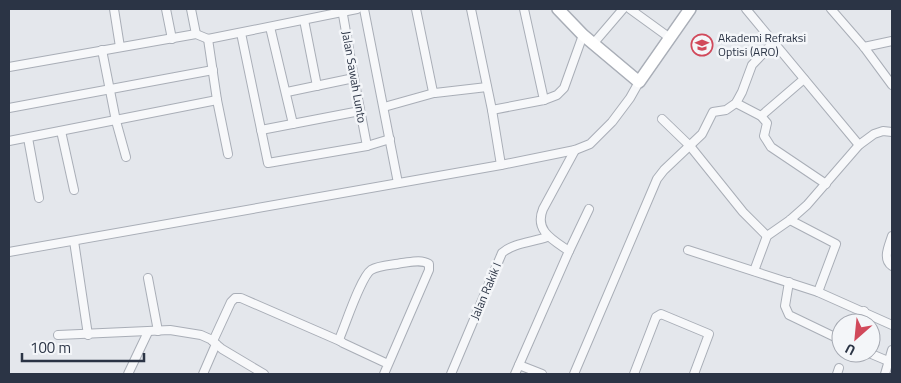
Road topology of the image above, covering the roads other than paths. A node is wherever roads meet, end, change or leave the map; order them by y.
1 (114, 9) edge
2 (166, 9) edge
3 (191, 9) edge
4 (357, 9) edge
5 (364, 9) edge
6 (416, 9) edge
7 (471, 9) edge
8 (524, 9) edge
9 (558, 9) edge
10 (623, 9) edge
11 (630, 9) edge
12 (690, 9) edge
13 (746, 9) edge
14 (831, 9) edge
15 (343, 10) edge
16 (304, 20) junction
17 (270, 27) junction
18 (241, 33) junction
19 (196, 34) junction
20 (583, 36) junction
21 (670, 38) junction
22 (172, 39) junction
23 (208, 39) junction
24 (892, 41) edge
25 (773, 43) junction
26 (593, 44) junction
27 (120, 47) junction
28 (864, 47) junction
29 (102, 50) junction
30 (9, 67) edge
31 (213, 70) junction
32 (354, 78) junction
33 (804, 79) junction
34 (639, 82) junction
35 (892, 85) edge
36 (317, 86) junction
37 (487, 86) junction
38 (109, 89) junction
39 (286, 92) junction
40 (434, 93) junction
41 (217, 100) junction
42 (544, 100) junction
43 (736, 103) junction
44 (384, 107) junction
45 (9, 108) edge
46 (492, 110) junction
47 (360, 111) junction
48 (761, 116) junction
49 (662, 119) dead end
50 (116, 121) junction
51 (293, 124) junction
52 (261, 130) junction
53 (61, 131) junction
54 (892, 132) edge
55 (28, 138) junction
56 (390, 139) junction
57 (9, 141) edge
58 (859, 145) junction
59 (367, 146) junction
60 (690, 146) junction
61 (575, 150) junction
62 (228, 154) dead end
63 (126, 156) dead end
64 (501, 165) junction
65 (398, 183) junction
66 (826, 184) junction
67 (74, 190) dead end
68 (39, 198) dead end
69 (590, 209) dead end
70 (790, 220) junction
71 (547, 236) junction
72 (767, 236) junction
73 (892, 236) edge
74 (74, 241) junction
75 (688, 250) dead end
76 (569, 251) junction
77 (9, 252) edge
78 (892, 266) edge
79 (754, 271) junction
80 (148, 278) dead end
81 (789, 282) junction
82 (818, 292) junction
83 (864, 312) joint
84 (892, 326) edge
85 (158, 331) junction
86 (148, 332) junction
87 (58, 335) dead end
88 (88, 335) junction
89 (831, 335) edge
90 (340, 341) junction
91 (215, 343) junction
92 (892, 350) edge
93 (881, 358) edge
94 (888, 361) junction
95 (388, 364) junction
96 (519, 365) junction
97 (128, 374) edge
98 (203, 374) edge
99 (264, 374) edge
100 (384, 374) edge
101 (451, 374) edge
102 (515, 374) edge
103 (542, 374) edge
104 (574, 374) edge
105 (634, 374) edge
106 (696, 374) edge
107 (885, 374) edge

1 - 27 street
2 - 22 street
3 - 19 street
4 - 15 street
5 - 44 street
6 - 40 street
7 - 37 street
8 - 42 street
9 - 20 main road
10 - 26 street
11 - 21 street
12 - 21 main road
13 - 25 street
14 - 28 street
15 - 16 street
15 - 32 street, Jalan Sawah Lunto
16 - 17 street
16 - 36 street
17 - 18 street
17 - 39 street
18 - 23 street
18 - 52 street
19 - 22 street
19 - 23 street
20 - 26 main road
20 - 42 street
21 - 34 main road
22 - 27 street
23 - 31 street
24 - 28 street
25 - 33 street
25 - 43 street
26 - 34 main road
27 - 29 street
28 - 35 street
29 - 30 street
29 - 38 street
31 - 38 street
31 - 41 street
32 - 36 street
32 - 47 street, Jalan Sawah Lunto
33 - 48 street
33 - 58 street
34 - 61 street
36 - 39 street
37 - 40 street
37 - 46 street
38 - 45 street
38 - 50 street
39 - 51 street
40 - 44 street
41 - 50 street
41 - 62 street
42 - 46 street
43 - 48 street
43 - 60 street
44 - 56 street
46 - 64 street
47 - 51 street
47 - 59 street, Jalan Sawah Lunto
48 - 66 street
49 - 60 street
50 - 53 street
50 - 63 street
51 - 52 street
52 - 59 street
53 - 55 street
53 - 67 street
54 - 58 street
55 - 57 street
55 - 68 street
56 - 59 street
56 - 65 street
58 - 66 street
60 - 72 street
60 - 104 street
61 - 64 street
61 - 71 street
64 - 65 street
65 - 74 street
66 - 70 street
69 - 76 street
70 - 72 street
70 - 82 street
71 - 76 street
71 - 101 street, Jalan Rakik I
72 - 79 street
73 - 78 street
74 - 77 street
74 - 88 street
75 - 79 street
76 - 96 street
79 - 81 street
80 - 85 street
81 - 82 street
81 - 89 street
82 - 83 street
83 - 84 street
85 - 86 street
85 - 91 street
86 - 88 street
86 - 97 street
87 - 88 street
90 - 91 street
90 - 95 street
90 - 95 street
91 - 98 street
91 - 99 street
92 - 94 street
93 - 94 street
94 - 107 street
95 - 100 street
96 - 102 street
96 - 103 street
105 - 106 street

